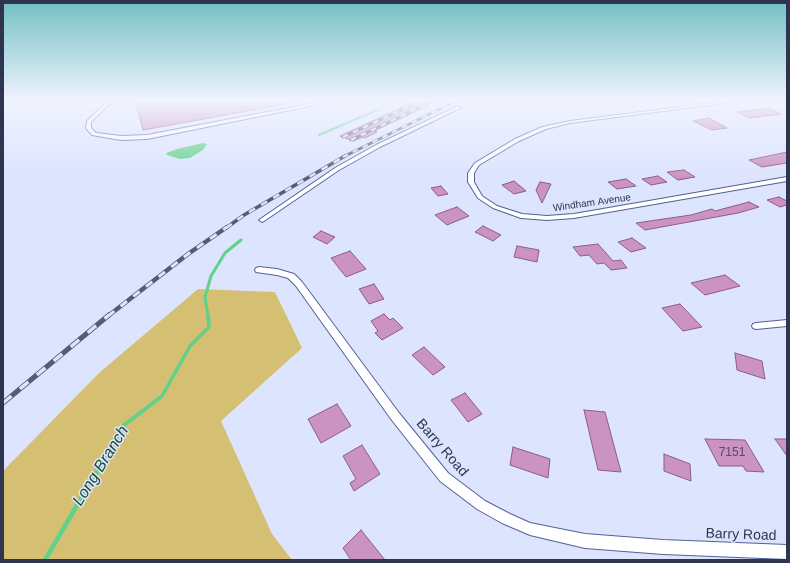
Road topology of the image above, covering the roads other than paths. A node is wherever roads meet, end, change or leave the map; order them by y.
1 (89, 126) edge
2 (207, 126) edge
3 (421, 126) edge
4 (551, 126) edge
5 (787, 179) edge
6 (262, 220) dead end
7 (259, 270) dead end
8 (787, 323) edge
9 (756, 326) dead end
10 (787, 552) edge

1 - 2 street
3 - 6 street
4 - 5 street, Windham Avenue
7 - 10 street, Barry Road
8 - 9 street

